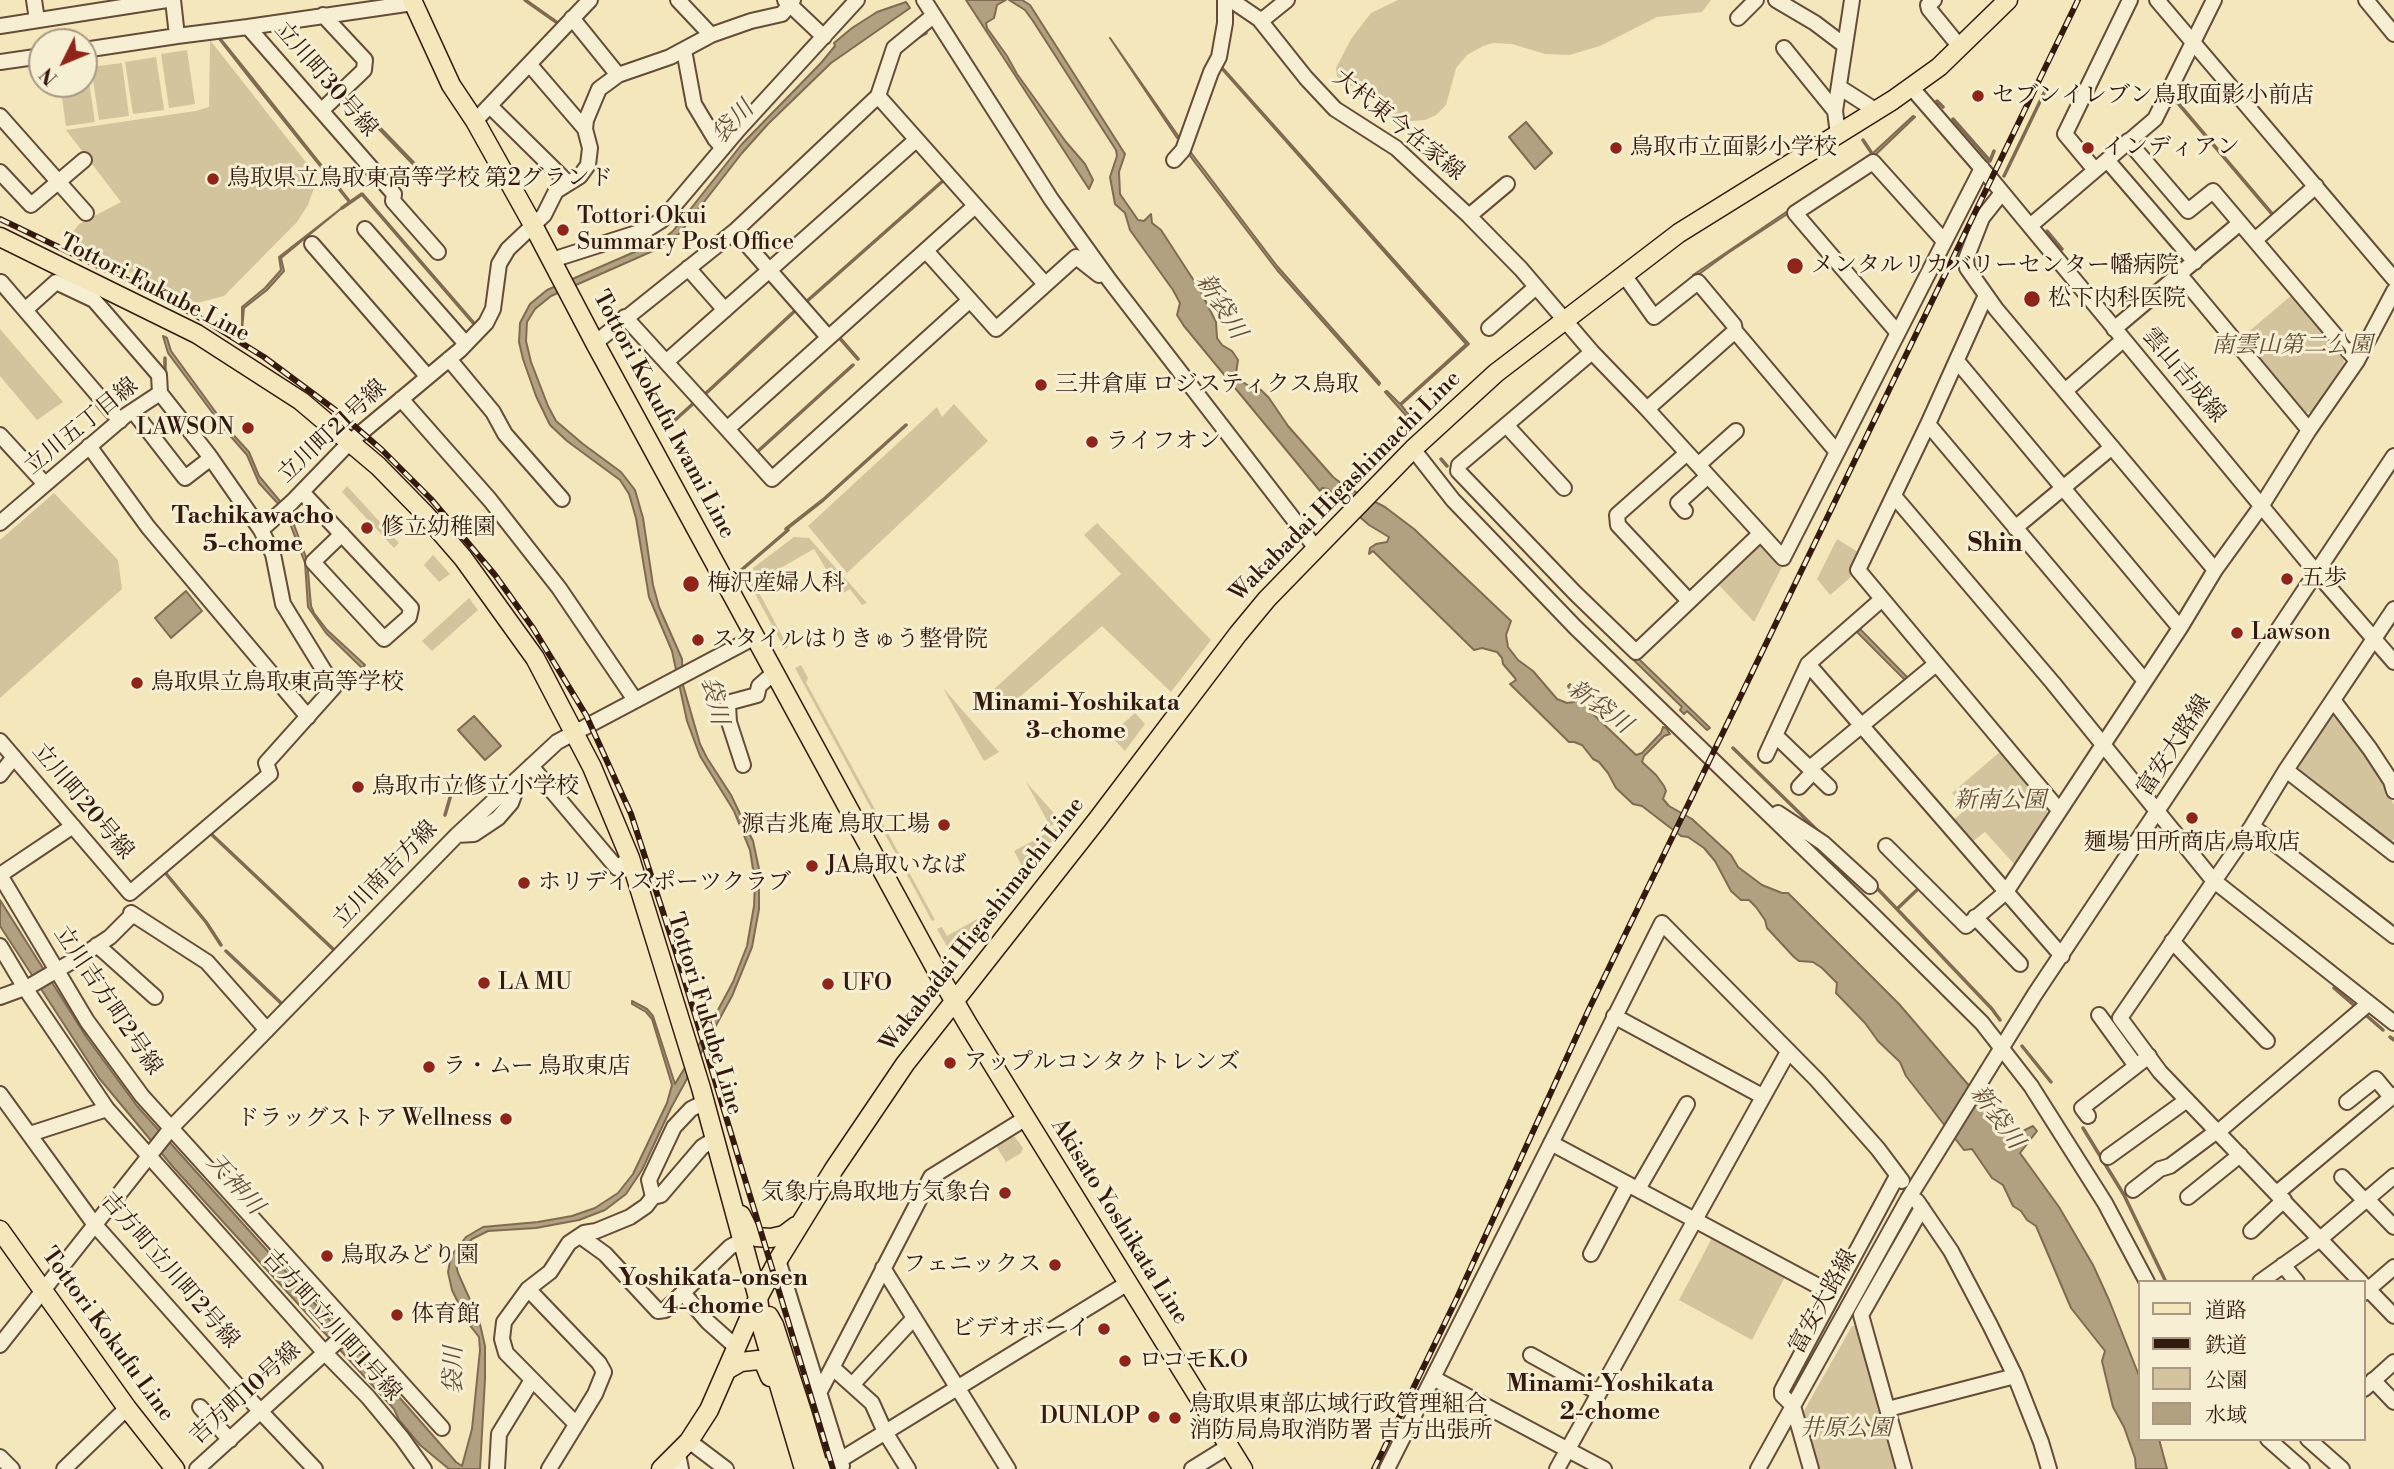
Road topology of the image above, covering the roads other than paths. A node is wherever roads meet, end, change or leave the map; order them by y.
1 (34, 0) edge
2 (167, 0) edge
3 (173, 0) edge
4 (590, 0) edge
5 (678, 0) edge
6 (857, 0) edge
7 (924, 0) edge
8 (1225, 0) edge
9 (1231, 0) edge
10 (1287, 0) edge
11 (1756, 0) edge
12 (1776, 0) edge
13 (1852, 0) edge
14 (1934, 0) edge
15 (2130, 0) edge
16 (2157, 0) edge
17 (2214, 0) edge
18 (2366, 0) edge
19 (413, 1) edge
20 (789, 2) edge
21 (1998, 4) edge
22 (323, 15) junction
23 (933, 16) junction
24 (572, 18) junction
25 (1738, 18) dead end
26 (37, 20) junction
27 (1261, 21) junction
28 (0, 26) edge
29 (248, 27) junction
30 (2394, 34) edge
31 (711, 35) junction
32 (177, 36) junction
33 (824, 37) junction
34 (2193, 42) junction
35 (1844, 45) junction
36 (1960, 47) junction
37 (98, 48) edge
38 (1784, 48) dead end
39 (684, 50) junction
40 (28, 58) edge
41 (0, 62) edge
42 (530, 65) junction
43 (618, 75) junction
44 (1912, 86) junction
45 (1839, 87) junction
46 (878, 96) junction
47 (490, 106) junction
48 (321, 110) junction
49 (1875, 110) junction
50 (1835, 111) junction
51 (0, 116) edge
52 (475, 121) junction
53 (585, 129) junction
54 (1838, 134) junction
55 (916, 140) junction
56 (2128, 141) junction
57 (723, 148) junction
58 (84, 160) dead end
59 (1174, 160) dead end
60 (2107, 160) junction
61 (1982, 168) junction
62 (2095, 170) junction
63 (0, 172) edge
64 (58, 181) junction
65 (568, 183) junction
66 (1507, 184) dead end
67 (2315, 186) junction
68 (2001, 194) junction
69 (975, 206) junction
70 (86, 213) dead end
71 (1469, 216) junction
72 (2240, 223) junction
73 (533, 225) junction
74 (2030, 226) junction
75 (365, 229) dead end
76 (735, 231) junction
77 (0, 237) edge
78 (1944, 240) junction
79 (2255, 240) junction
80 (312, 244) dead end
81 (438, 252) dead end
82 (926, 252) junction
83 (2195, 262) junction
84 (556, 267) junction
85 (688, 268) junction
86 (770, 270) junction
87 (1624, 275) junction
88 (2180, 275) junction
89 (62, 277) junction
90 (2394, 279) edge
91 (1110, 281) junction
92 (1, 282) edge
93 (1045, 284) junction
94 (1536, 287) junction
95 (2394, 291) edge
96 (1986, 295) junction
97 (970, 300) junction
98 (25, 310) junction
99 (725, 310) junction
100 (625, 317) junction
101 (1565, 320) junction
102 (1489, 328) dead end
103 (1735, 331) junction
104 (1897, 332) junction
105 (2119, 334) junction
106 (828, 337) junction
107 (595, 343) junction
108 (466, 344) junction
109 (1592, 352) junction
110 (449, 359) junction
111 (1957, 361) junction
112 (2357, 361) junction
113 (666, 362) junction
114 (427, 376) junction
115 (2066, 391) junction
116 (160, 393) junction
117 (401, 399) junction
118 (1647, 409) junction
119 (133, 411) junction
120 (120, 421) junction
121 (1928, 424) junction
122 (1506, 425) junction
123 (727, 429) junction
124 (2309, 430) junction
125 (1736, 431) dead end
126 (0, 435) edge
127 (350, 442) junction
128 (89, 446) junction
129 (2112, 447) junction
130 (1836, 451) junction
131 (1410, 452) junction
132 (1687, 453) junction
133 (2394, 456) edge
134 (211, 458) junction
135 (1698, 465) junction
136 (1708, 476) junction
137 (45, 484) junction
138 (1564, 488) dead end
139 (2063, 488) junction
140 (302, 492) junction
141 (1894, 496) junction
142 (562, 499) dead end
143 (2262, 505) junction
144 (1685, 511) dead end
145 (0, 523) edge
146 (2015, 528) junction
147 (261, 530) junction
148 (342, 534) junction
149 (1760, 534) junction
150 (1319, 543) junction
151 (2215, 570) junction
152 (2316, 572) junction
153 (1881, 600) junction
154 (1689, 601) junction
155 (2394, 609) edge
156 (2180, 628) junction
157 (755, 637) junction
158 (2375, 638) junction
159 (2394, 662) edge
160 (1808, 664) junction
161 (1936, 664) junction
162 (775, 672) junction
163 (2145, 681) junction
164 (635, 700) junction
165 (2333, 700) junction
166 (308, 717) junction
167 (1860, 726) junction
168 (574, 732) junction
169 (1775, 735) junction
170 (0, 741) edge
171 (2103, 743) junction
172 (1766, 755) dead end
173 (13, 757) junction
174 (743, 765) dead end
175 (531, 766) junction
176 (1812, 770) junction
177 (2286, 770) junction
178 (0, 775) edge
179 (1799, 787) dead end
180 (1829, 787) dead end
181 (2394, 791) edge
182 (1762, 806) junction
183 (2059, 810) junction
184 (2159, 811) junction
185 (2252, 825) junction
186 (72, 826) junction
187 (1886, 846) dead end
188 (2394, 854) edge
189 (630, 858) junction
190 (0, 875) edge
191 (2213, 880) junction
192 (1870, 886) dead end
193 (2006, 892) junction
194 (130, 893) junction
195 (131, 913) junction
196 (1975, 917) junction
197 (2394, 936) edge
198 (2172, 941) junction
199 (97, 945) junction
200 (0, 946) edge
201 (2062, 956) junction
202 (2020, 964) dead end
203 (54, 971) junction
204 (27, 987) junction
205 (0, 997) edge
206 (156, 998) dead end
207 (955, 1000) junction
208 (2368, 1004) junction
209 (2099, 1015) dead end
210 (1614, 1016) junction
211 (2394, 1023) edge
212 (267, 1030) junction
213 (2267, 1041) dead end
214 (1788, 1052) junction
215 (1998, 1055) junction
216 (2148, 1056) junction
217 (2136, 1066) junction
218 (0, 1094) edge
219 (703, 1095) junction
220 (1762, 1096) junction
221 (2393, 1096) edge
222 (2187, 1100) junction
223 (2347, 1102) dead end
224 (1687, 1104) dead end
225 (107, 1109) junction
226 (2088, 1116) dead end
227 (1026, 1118) junction
228 (170, 1129) junction
229 (2217, 1132) junction
230 (30, 1134) junction
231 (715, 1139) junction
232 (1551, 1143) junction
233 (149, 1154) junction
234 (2240, 1155) junction
235 (2107, 1157) dead end
236 (2342, 1177) dead end
237 (2394, 1177) edge
238 (1633, 1186) junction
239 (728, 1190) junction
240 (2133, 1190) dead end
241 (2281, 1196) junction
242 (653, 1197) junction
243 (2188, 1197) dead end
244 (2366, 1200) junction
245 (1694, 1219) junction
246 (2392, 1222) edge
247 (799, 1224) junction
248 (95, 1225) junction
249 (0, 1230) edge
250 (2251, 1231) dead end
251 (580, 1236) junction
252 (2320, 1239) junction
253 (743, 1240) junction
254 (1591, 1254) dead end
255 (778, 1260) junction
256 (2283, 1265) junction
257 (2394, 1267) edge
258 (883, 1268) junction
259 (2145, 1279) edge
260 (2263, 1280) edge
261 (2295, 1280) edge
262 (2358, 1280) edge
263 (1128, 1283) junction
264 (2366, 1286) edge
265 (2366, 1288) edge
266 (528, 1289) junction
267 (44, 1291) junction
268 (683, 1293) junction
269 (1833, 1294) junction
270 (758, 1297) junction
271 (2394, 1317) edge
272 (914, 1318) junction
273 (350, 1330) junction
274 (0, 1345) edge
275 (736, 1347) junction
276 (327, 1352) junction
277 (1531, 1355) dead end
278 (2394, 1362) edge
279 (833, 1368) junction
280 (727, 1370) junction
281 (2015, 1376) junction
282 (1433, 1378) junction
283 (532, 1380) junction
284 (852, 1385) junction
285 (2367, 1385) edge
286 (957, 1388) junction
287 (819, 1393) junction
288 (1599, 1393) junction
289 (2394, 1402) edge
290 (1793, 1406) junction
291 (200, 1407) dead end
292 (127, 1408) junction
293 (1888, 1409) junction
294 (261, 1412) junction
295 (788, 1415) junction
296 (576, 1424) junction
297 (442, 1428) dead end
298 (885, 1432) junction
299 (230, 1440) junction
300 (2271, 1441) edge
301 (2311, 1441) edge
302 (1229, 1446) junction
303 (1568, 1450) junction
304 (683, 1455) edge
305 (0, 1457) edge
306 (841, 1464) edge
307 (12, 1469) edge
308 (64, 1469) edge
309 (175, 1469) edge
310 (197, 1469) edge
311 (315, 1469) edge
312 (424, 1469) edge
313 (497, 1469) edge
314 (548, 1469) edge
315 (661, 1469) edge
316 (726, 1469) edge
317 (804, 1469) edge
318 (819, 1469) edge
319 (908, 1469) edge
320 (1008, 1469) edge
321 (1192, 1469) edge
322 (1243, 1469) edge
323 (1387, 1469) edge
324 (1558, 1469) edge
325 (1604, 1469) edge
326 (1758, 1469) edge
327 (1811, 1469) edge
328 (1905, 1469) edge
329 (2049, 1469) edge
330 (2302, 1469) edge
331 (2342, 1469) edge

1 - 26 street
2 - 26 street
3 - 32 street
4 - 24 street
5 - 31 street
6 - 33 street
7 - 23 street
8 - 59 street
9 - 27 street, 大杙東今在家線
10 - 27 street
11 - 25 street
12 - 35 street
13 - 35 street
14 - 36 street
15 - 62 street
16 - 34 street
17 - 34 street
18 - 30 street
19 - 22 street, 立川町30号線
19 - 52 main road, Tottori Kokufu Iwami Line
20 - 31 street
20 - 33 street
21 - 36 main road, Wakabadai Higashimachi Line
22 - 29 street, 立川町30号線
22 - 48 street
23 - 46 street
23 - 91 street
24 - 42 street
24 - 43 street
26 - 28 street
27 - 71 street, 大杙東今在家線
29 - 32 street
29 - 48 street, 立川町30号線
31 - 39 street
32 - 37 street
33 - 57 street
34 - 56 street
34 - 67 street
35 - 45 street
36 - 44 main road, Wakabadai Higashimachi Line
38 - 50 street
39 - 43 street
39 - 57 street
40 - 41 street
42 - 47 street
42 - 53 street
43 - 53 street
44 - 49 main road, Wakabadai Higashimachi Line
44 - 61 street, 雲山吉成線
45 - 49 street
45 - 50 street
46 - 55 street
46 - 76 street
47 - 52 street
47 - 65 street
48 - 81 street, 立川町30号線
49 - 54 main road, Wakabadai Higashimachi Line
50 - 54 street
51 - 64 street
52 - 73 main road, Tottori Kokufu Iwami Line
53 - 65 street, 立川町21号線
54 - 87 main road, Wakabadai Higashimachi Line
55 - 69 street
55 - 86 street
56 - 60 street
56 - 72 street
57 - 84 street
58 - 64 street
60 - 62 street
60 - 83 street
61 - 68 street, 雲山吉成線
61 - 78 street
62 - 74 street
63 - 64 street
64 - 70 street
65 - 73 street, 立川町21号線
66 - 71 street
67 - 79 street
67 - 90 street
68 - 74 street, 雲山吉成線
68 - 96 street
69 - 82 street
69 - 93 street
71 - 94 street, 大杙東今在家線
72 - 79 street
72 - 83 street
73 - 84 main road, Tottori Kokufu Iwami Line
73 - 108 street, 立川町21号線
74 - 105 street, 雲山吉成線
75 - 108 street
76 - 85 street
76 - 86 street
77 - 89 main road, Tottori Fukube Line
78 - 104 street
78 - 104 street
79 - 112 street
80 - 114 street
82 - 97 street
82 - 106 street
83 - 88 street
84 - 107 main road, Tottori Kokufu Iwami Line
85 - 99 street
85 - 100 street
86 - 99 street
86 - 106 street
87 - 101 main road, Wakabadai Higashimachi Line
87 - 103 street
88 - 105 street
88 - 124 street
89 - 98 street
89 - 116 street
89 - 127 main road, Tottori Fukube Line
91 - 93 street
91 - 150 street
92 - 98 street
93 - 97 street
94 - 101 street, 大杙東今在家線
94 - 102 street
95 - 112 street
96 - 111 street
96 - 115 street
97 - 123 street
98 - 120 street
99 - 113 street
100 - 107 street
100 - 113 street
101 - 109 street, 大杙東今在家線
101 - 131 main road, Wakabadai Higashimachi Line
103 - 118 street
103 - 130 street
104 - 130 street
105 - 115 street
105 - 143 street, 雲山吉成線
106 - 123 street
107 - 157 main road, Tottori Kokufu Iwami Line
108 - 110 street, 立川町21号線
109 - 118 street, 大杙東今在家線
109 - 122 street
110 - 114 street, 立川町21号線
110 - 142 street
111 - 121 street
111 - 139 street
112 - 124 street
113 - 123 street
114 - 117 street, 立川町21号線
115 - 129 street
116 - 119 street, 立川五丁目線
116 - 134 street
117 - 127 street, 立川町21号線
117 - 164 street
118 - 132 street, 大杙東今在家線
119 - 120 street, 立川五丁目線
119 - 134 street
120 - 128 street, 立川五丁目線
121 - 141 street
121 - 146 street
122 - 138 street
122 - 154 street
124 - 143 street
125 - 135 street
126 - 137 street
127 - 140 street, 立川町21号線
127 - 168 main road, Tottori Fukube Line
128 - 137 street, 立川五丁目線
128 - 166 street
129 - 139 street
129 - 151 street
130 - 149 street, 大杙東今在家線
131 - 150 main road, Wakabadai Higashimachi Line
131 - 182 street
132 - 135 street, 大杙東今在家線
132 - 154 street
133 - 152 street, 富安大路線
134 - 147 street
135 - 136 street, 大杙東今在家線
136 - 144 street
136 - 149 street, 大杙東今在家線
137 - 145 street, 立川五丁目線
139 - 146 street
139 - 156 street
140 - 147 street, 立川町21号線
140 - 148 street
141 - 153 street
141 - 171 street
143 - 151 street
143 - 152 street, 雲山吉成線
146 - 163 street
147 - 166 street
148 - 148 street
149 - 154 street
150 - 207 main road, Wakabadai Higashimachi Line
151 - 156 street
152 - 158 street, 雲山吉成線
152 - 184 street, 富安大路線
153 - 160 street
153 - 161 street
155 - 158 street
156 - 163 street
157 - 162 main road, Tottori Kokufu Iwami Line
157 - 164 street, 立川南吉方線
158 - 159 street, 雲山吉成線
158 - 165 street
160 - 167 street
160 - 169 street
161 - 167 street
161 - 183 street
162 - 174 street
162 - 207 main road, Tottori Kokufu Iwami Line
163 - 171 street
164 - 168 street, 立川南吉方線
165 - 177 street
165 - 181 street
166 - 194 street
167 - 176 street
167 - 193 street
168 - 175 street, 立川南吉方線
168 - 189 main road, Tottori Fukube Line
169 - 172 street
169 - 176 street
170 - 173 street, 立川町20号線
171 - 183 street
171 - 184 street
173 - 178 street
173 - 186 street, 立川町20号線
175 - 189 street
175 - 212 street, 立川南吉方線
176 - 179 street
176 - 180 street
177 - 185 street
177 - 188 street
182 - 192 street
182 - 215 street
183 - 193 street
184 - 191 street
184 - 201 street, 富安大路線
185 - 191 street
185 - 197 street
186 - 190 street
186 - 194 street, 立川町20号線
187 - 196 street
189 - 219 main road, Tottori Fukube Line
190 - 203 street, 立川吉方町2号線
191 - 198 street
191 - 208 street
193 - 196 street
193 - 201 street
194 - 195 street
195 - 199 street
195 - 212 street
196 - 202 street
198 - 213 street
198 - 216 street
199 - 203 street
199 - 206 street
200 - 204 street, 吉方町立川町1号線
201 - 215 street, 富安大路線
203 - 204 street
203 - 228 street, 立川吉方町2号線
204 - 205 street
204 - 225 street, 吉方町立川町1号線
207 - 227 main road, Akisato Yoshikata Line
207 - 247 main road, Wakabadai Higashimachi Line
208 - 211 street
208 - 229 street
209 - 217 street
210 - 214 street
210 - 220 street
210 - 232 street
212 - 228 street, 立川南吉方線
214 - 220 street
214 - 269 street
215 - 259 street
215 - 290 street, 富安大路線
216 - 217 street
216 - 222 street
217 - 226 street
218 - 230 street, 吉方町立川町2号線
219 - 231 main road, Tottori Fukube Line
219 - 242 street
220 - 245 street
221 - 223 street
221 - 241 street
222 - 229 street
222 - 235 street
224 - 238 street
225 - 230 street
225 - 233 street, 吉方町立川町1号線
227 - 258 street
227 - 263 main road, Akisato Yoshikata Line
228 - 233 street, 立川南吉方線
228 - 273 street, 立川吉方町2号線
229 - 234 street
229 - 240 street
230 - 248 street, 吉方町立川町2号線
231 - 239 main road, Tottori Fukube Line
231 - 242 street
232 - 238 street
232 - 282 street
233 - 248 street
233 - 276 street, 吉方町立川町1号線
234 - 241 street
234 - 243 street
236 - 244 street
237 - 244 street
238 - 245 street
238 - 254 street
239 - 247 main road
239 - 253 main road, Tottori Fukube Line
241 - 250 street
241 - 252 street
242 - 251 street
244 - 246 street
244 - 252 street
245 - 269 street
245 - 288 street
247 - 255 main road, Wakabadai Higashimachi Line
248 - 267 street
248 - 294 street, 吉方町立川町2号線
249 - 267 main road, Tottori Kokufu Line
251 - 266 street
251 - 268 street
252 - 256 street
252 - 262 street
253 - 268 street
253 - 270 main road, Tottori Fukube Line
255 - 270 main road, Wakabadai Higashimachi Line
255 - 287 street
256 - 260 street
256 - 261 street
257 - 264 street
258 - 272 street
258 - 279 street
263 - 286 street
263 - 302 main road, Akisato Yoshikata Line
265 - 271 street
266 - 283 street
266 - 296 street
267 - 274 street
267 - 292 main road, Tottori Kokufu Line
268 - 275 street
269 - 290 street
270 - 275 main road, Wakabadai Higashimachi Line
270 - 295 main road, Tottori Fukube Line
270 - 318 main road, Tottori Fukube Line
272 - 284 street
272 - 286 street
273 - 276 street, 吉方町10号線
273 - 297 street, 立川吉方町2号線
275 - 280 main road, Wakabadai Higashimachi Line
276 - 294 street, 吉方町10号線
276 - 312 street, 吉方町立川町1号線
277 - 288 street
278 - 285 street
279 - 284 street
279 - 287 street
280 - 295 main road
280 - 304 main road, Wakabadai Higashimachi Line
281 - 293 street
281 - 293 street
281 - 329 street
282 - 303 street
282 - 323 street
283 - 296 street
283 - 313 street
284 - 298 street
285 - 289 street
286 - 298 street
286 - 320 street
287 - 306 street
288 - 303 street
290 - 326 street, 富安大路線
290 - 327 street
291 - 299 street
292 - 308 street
292 - 309 main road, Tottori Kokufu Line
293 - 328 street
294 - 299 street, 吉方町10号線
294 - 311 street, 吉方町立川町2号線
295 - 317 main road, Tottori Fukube Line
296 - 314 street
298 - 306 street
298 - 319 street
299 - 310 street, 吉方町10号線
300 - 330 street
301 - 331 street
302 - 321 street
302 - 322 main road, Akisato Yoshikata Line
303 - 324 street
303 - 325 street
304 - 315 main road, Wakabadai Higashimachi Line
304 - 316 street
305 - 307 street
306 - 318 street

